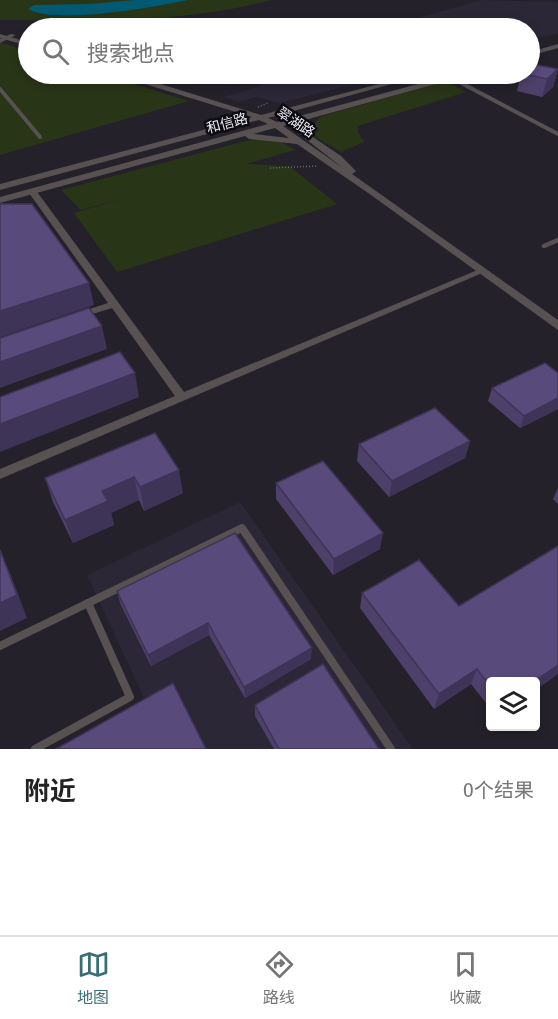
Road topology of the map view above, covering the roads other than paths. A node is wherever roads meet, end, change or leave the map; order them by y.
1 (558, 38) edge
2 (540, 42) edge
3 (558, 46) edge
4 (540, 51) edge
5 (156, 84) edge
6 (168, 84) edge
7 (386, 84) edge
8 (423, 84) edge
9 (462, 84) edge
10 (0, 89) edge
11 (329, 109) junction
12 (264, 116) junction
13 (279, 123) junction
14 (558, 134) edge
15 (40, 136) dead end
16 (217, 140) junction
17 (312, 140) junction
18 (302, 144) junction
19 (0, 187) edge
20 (32, 191) junction
21 (375, 193) junction
22 (0, 200) edge
23 (558, 240) edge
24 (544, 246) dead end
25 (483, 272) junction
26 (114, 304) junction
27 (73, 318) edge
28 (558, 326) edge
29 (182, 398) junction
30 (0, 474) edge
31 (88, 603) junction
32 (0, 646) edge
33 (35, 749) edge
34 (391, 749) edge

1 - 2 street
3 - 4 street
5 - 12 street, 翠湖路
6 - 12 street, 翠湖路
7 - 12 street, 和信路
8 - 11 street, 和信路
9 - 14 lane
10 - 15 lane
11 - 13 street, 和信路
11 - 17 street
12 - 13 street, 翠湖路
12 - 19 street, 和信路
13 - 16 street, 和信路
13 - 17 street, 翠湖路
13 - 18 street, 翠湖路
16 - 18 street
16 - 20 street, 和信路
17 - 21 street, 翠湖路
18 - 21 street, 翠湖路
20 - 22 street, 和信路
20 - 26 street
21 - 25 street, 翠湖路
23 - 24 lane
25 - 28 street, 翠湖路
25 - 29 street
26 - 27 street
26 - 29 street
29 - 30 street
31 - 32 lane
31 - 33 lane
31 - 34 lane

